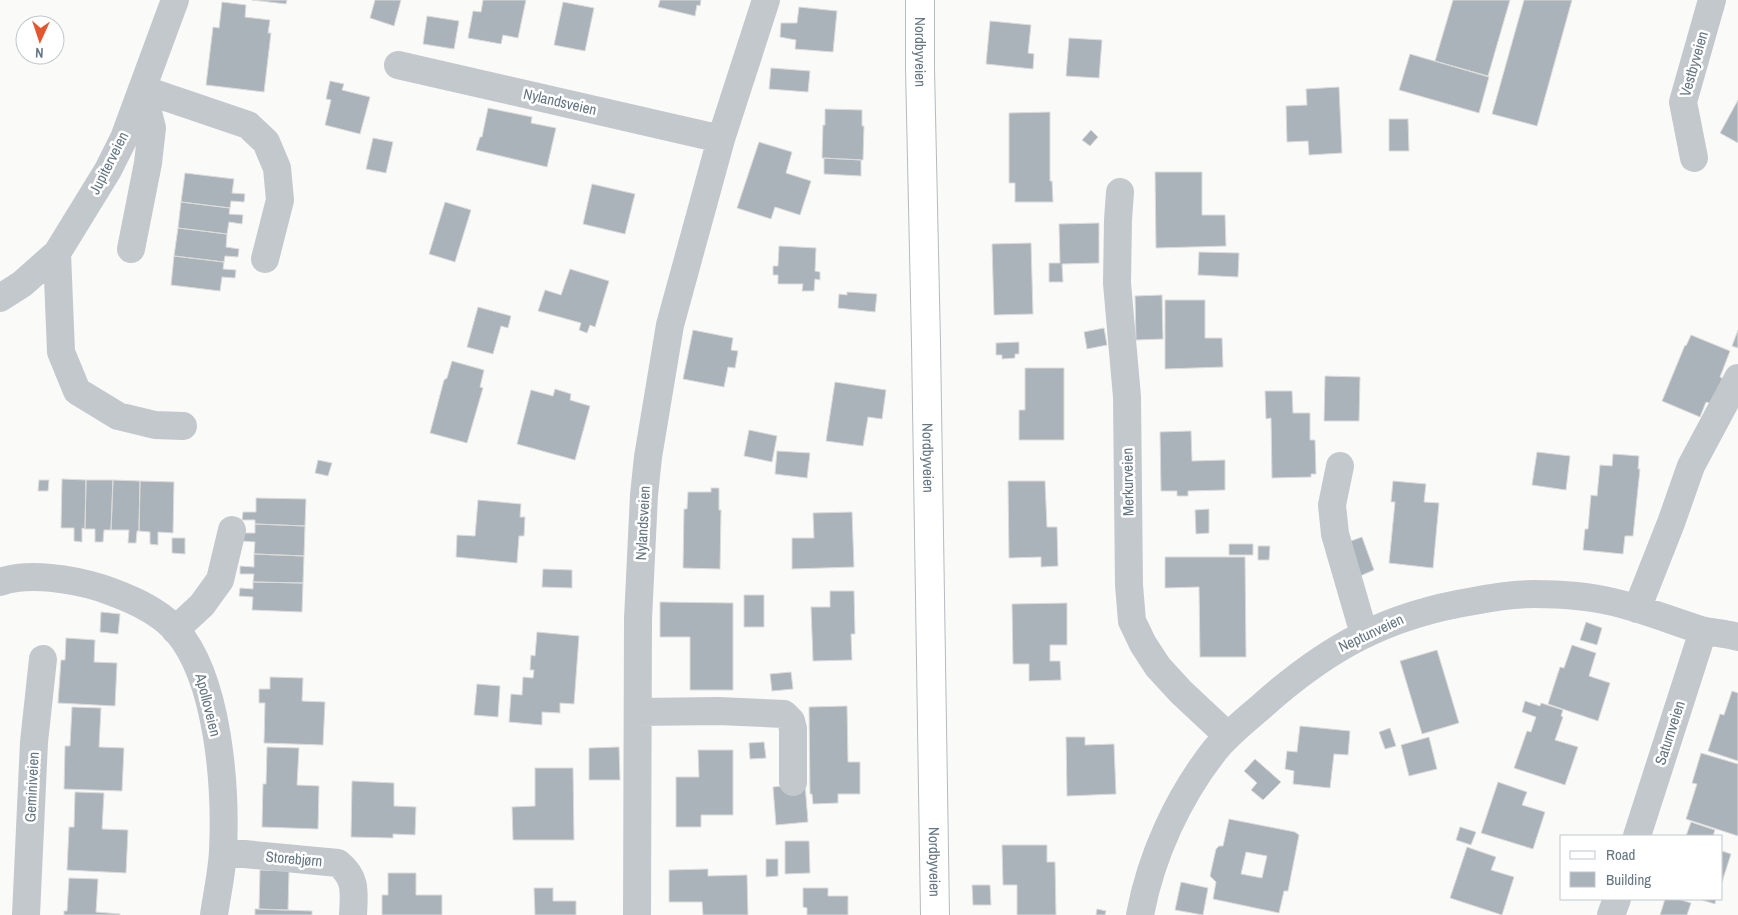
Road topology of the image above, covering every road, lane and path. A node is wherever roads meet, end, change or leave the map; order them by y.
1 (175, 0) edge
2 (766, 0) edge
3 (920, 0) edge
4 (1712, 0) edge
5 (398, 65) dead end
6 (142, 90) junction
7 (721, 139) junction
8 (1694, 158) dead end
9 (1120, 192) dead end
10 (131, 249) dead end
11 (57, 253) junction
12 (265, 259) dead end
13 (0, 298) edge
14 (1738, 378) edge
15 (183, 426) dead end
16 (1340, 466) dead end
17 (232, 530) dead end
18 (0, 582) edge
19 (1637, 609) junction
20 (176, 630) junction
21 (1703, 631) junction
22 (1364, 634) junction
23 (1738, 636) edge
24 (43, 659) dead end
25 (638, 712) junction
26 (1228, 736) junction
27 (793, 782) dead end
28 (1637, 835) edge
29 (223, 852) junction
30 (1617, 900) edge
31 (26, 915) edge
32 (214, 915) edge
33 (353, 915) edge
34 (637, 915) edge
35 (935, 915) edge
36 (1140, 915) edge
37 (1612, 915) edge

1 - 6 street, Jupiterveien
2 - 7 street, Nylandsveien
3 - 35 main road, Nordbyveien
4 - 8 street, Vestbyveien
5 - 7 street, Nylandsveien
6 - 10 street
6 - 11 street, Jupiterveien
6 - 12 street
7 - 25 street, Nylandsveien
9 - 26 street, Merkurveien
11 - 13 street, Jupiterveien
11 - 15 street
14 - 19 street
16 - 22 street
17 - 20 street
18 - 20 street, Apolloveien
19 - 21 street, Neptunveien
19 - 22 street, Neptunveien
20 - 29 street, Apolloveien
21 - 23 street, Neptunveien
21 - 28 street, Saturnveien
22 - 26 street, Neptunveien
24 - 31 street, Geminiveien
25 - 27 street
25 - 34 street, Nylandsveien
26 - 36 street, Neptunveien
29 - 32 street, Apolloveien
29 - 33 street, Storebjørn
30 - 37 street

